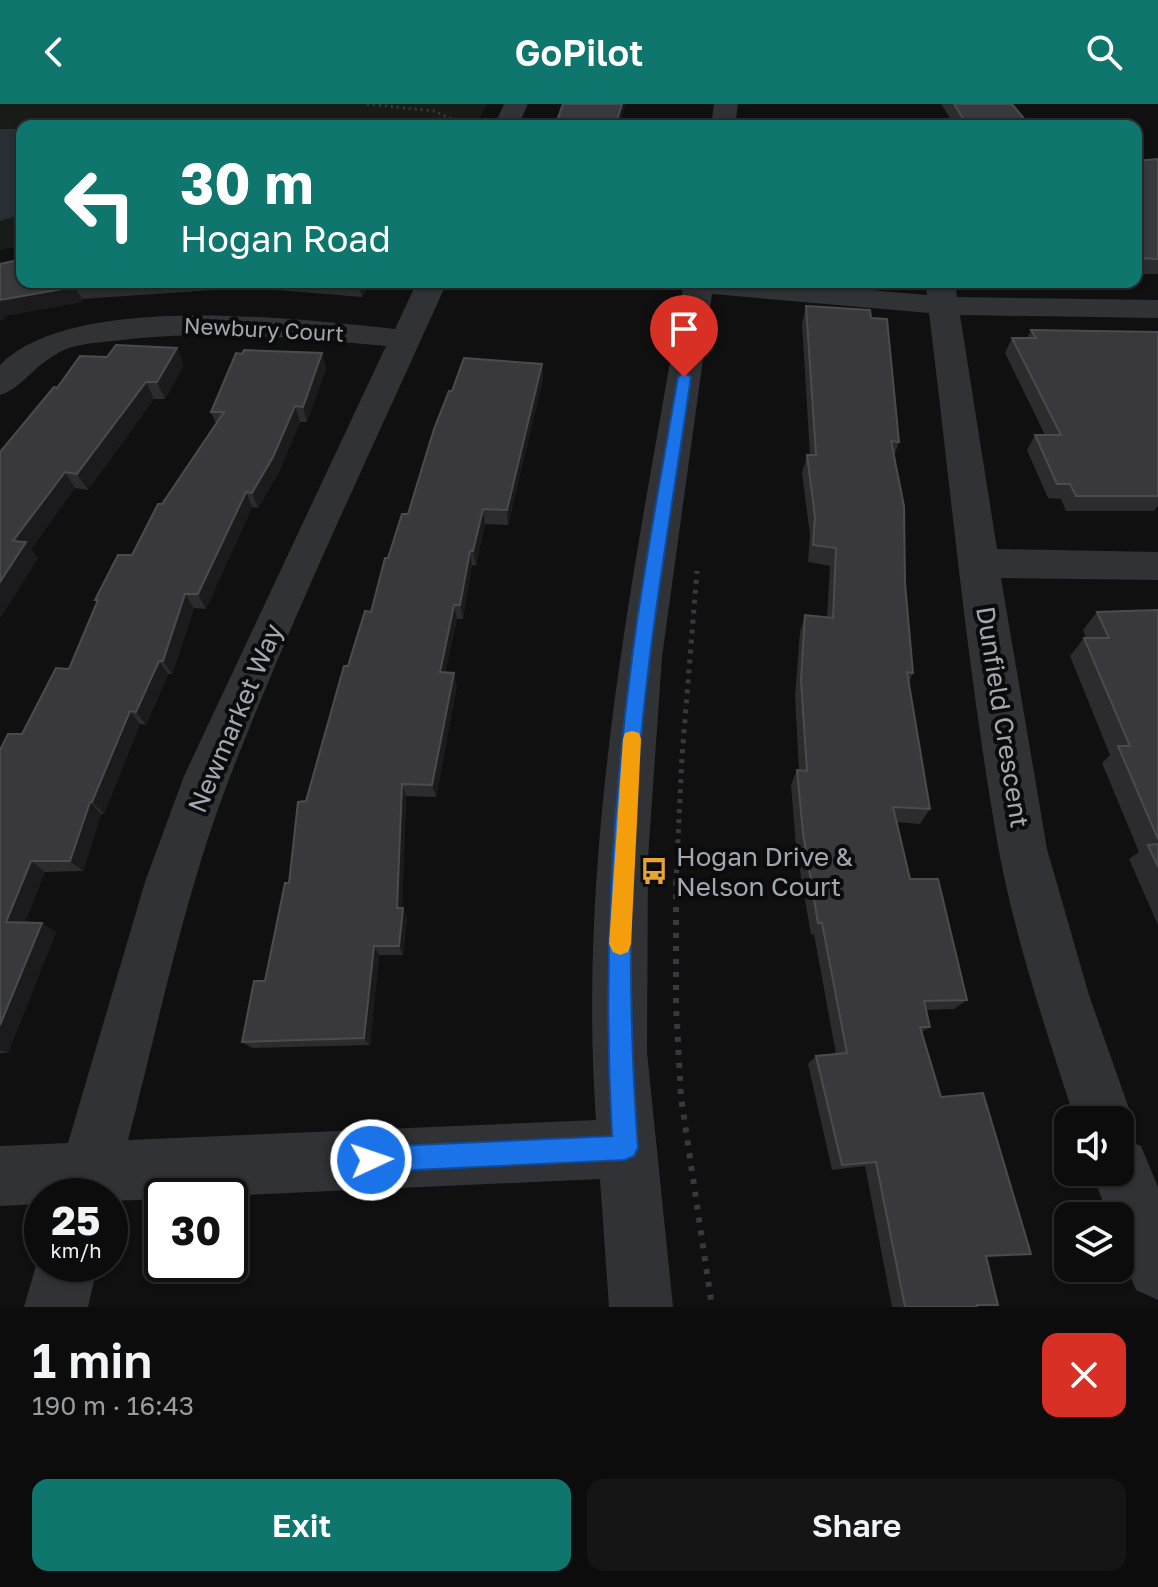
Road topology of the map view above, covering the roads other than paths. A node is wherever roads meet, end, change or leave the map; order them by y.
1 (429, 288) edge
2 (698, 288) edge
3 (809, 288) edge
4 (942, 294) edge
5 (1158, 309) edge
6 (406, 339) junction
7 (15, 354) edge
8 (0, 385) edge
9 (980, 563) junction
10 (1158, 566) edge
11 (1099, 1106) edge
12 (625, 1148) junction
13 (0, 1176) edge
14 (24, 1178) edge
15 (88, 1178) edge
16 (128, 1181) edge
17 (1127, 1186) edge
18 (1158, 1268) edge
19 (62, 1282) edge
20 (56, 1307) edge
21 (641, 1307) edge

1 - 6 street, Newmarket Way
2 - 12 street
3 - 4 street
4 - 5 street
4 - 9 street, Dunfield Crescent
6 - 7 street, Newbury Court
6 - 15 street, Newmarket Way
7 - 8 street, Newbury Court
9 - 10 street
9 - 11 street, Dunfield Crescent
12 - 16 street
12 - 21 street
13 - 14 street
17 - 18 street
19 - 20 street

